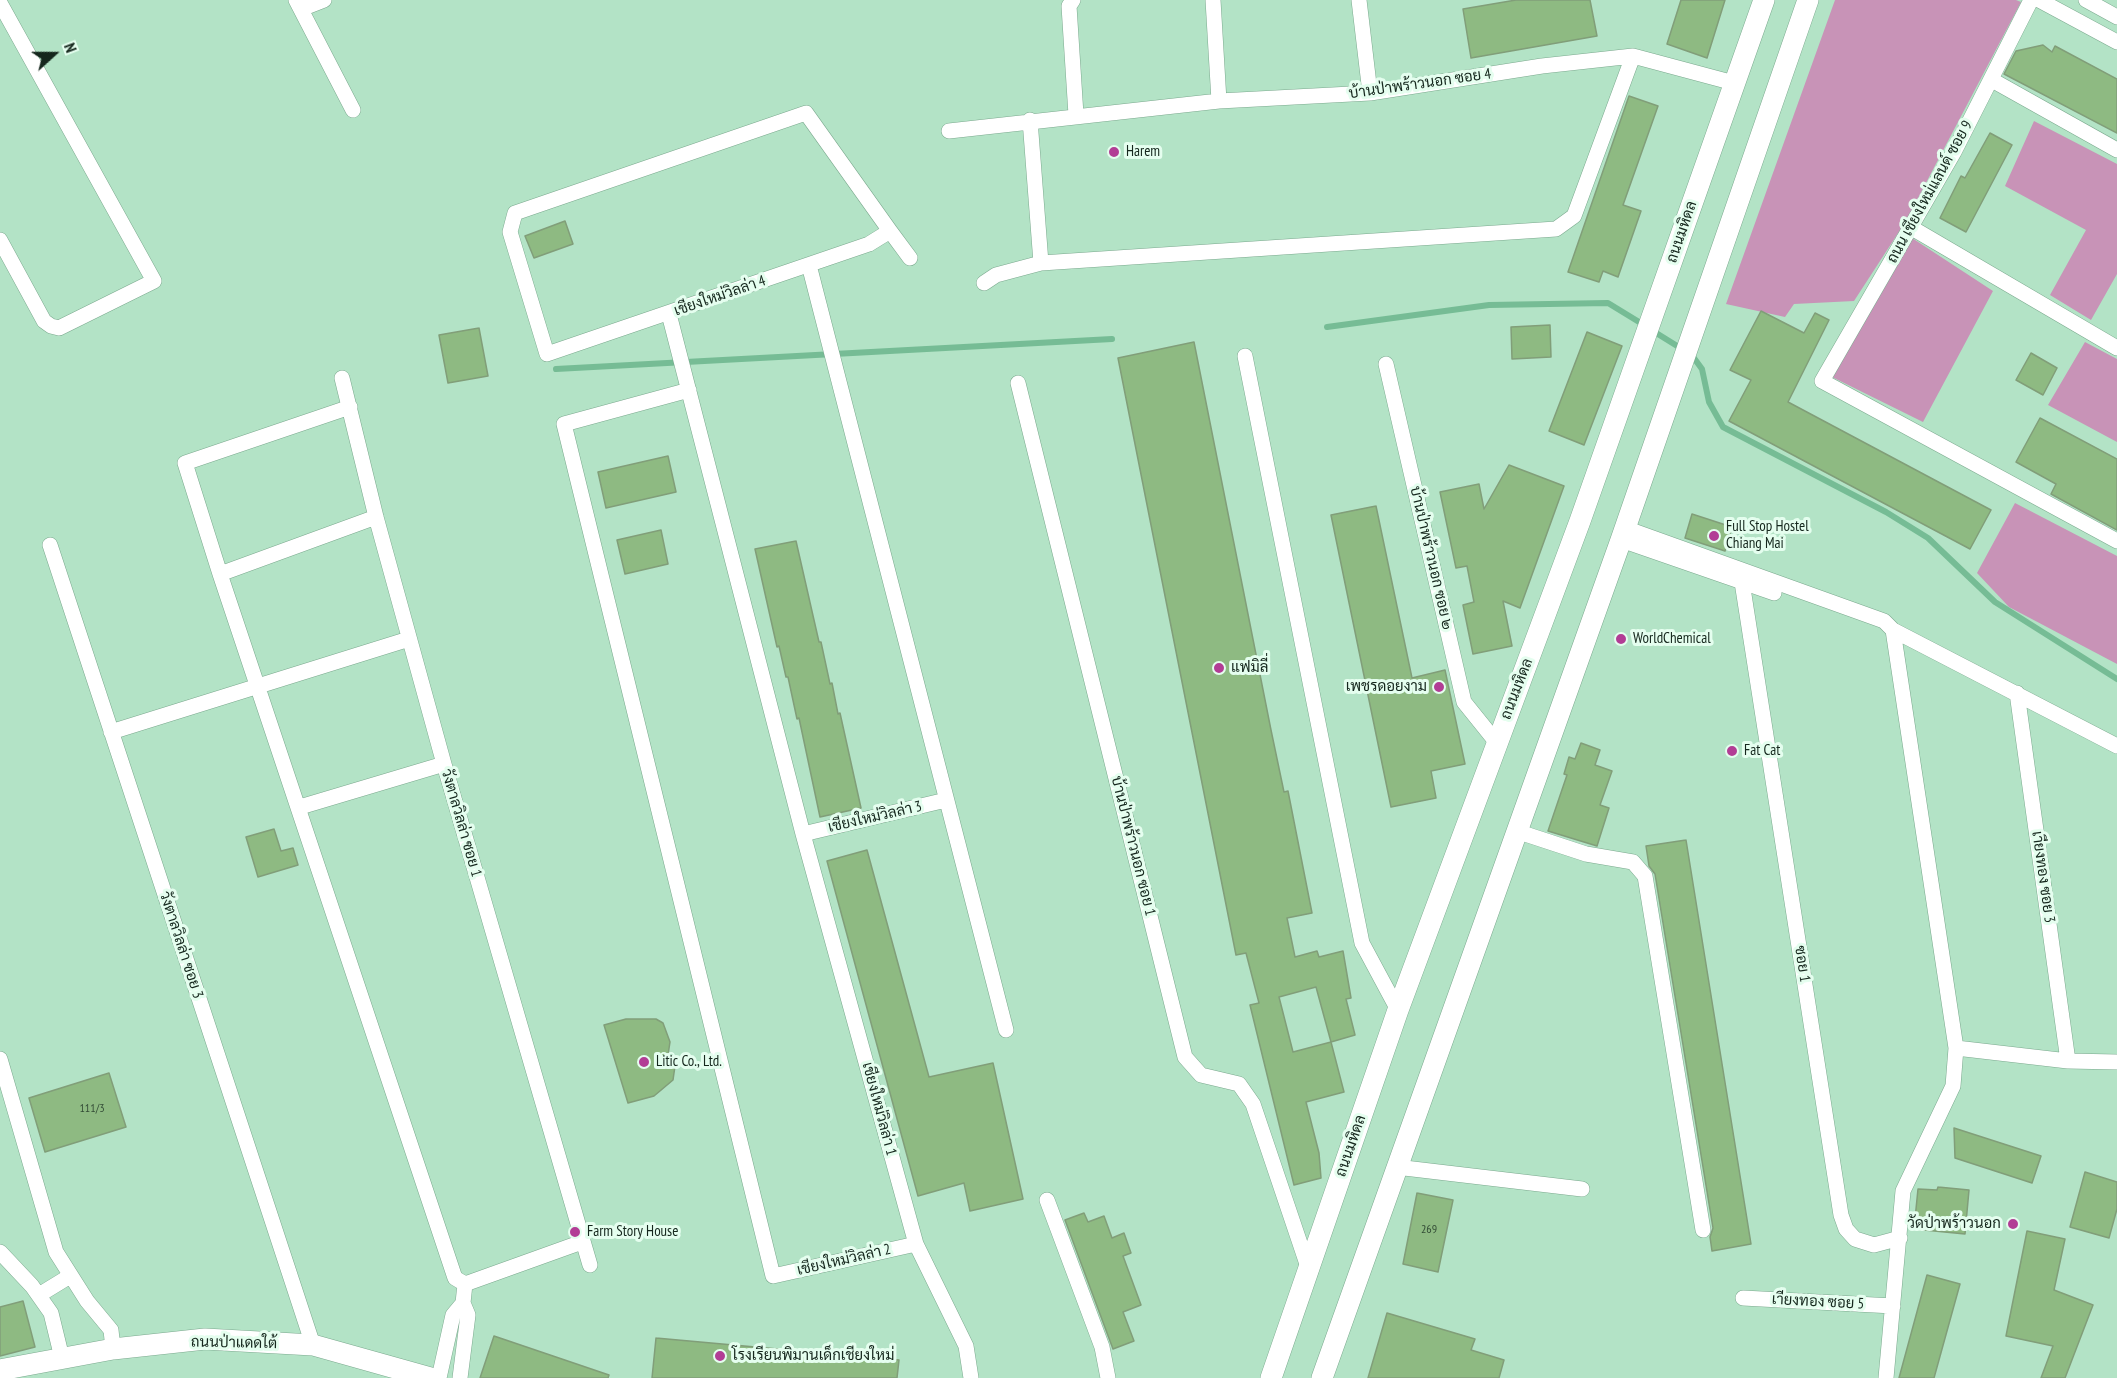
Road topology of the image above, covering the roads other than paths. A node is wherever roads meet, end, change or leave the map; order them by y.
1 (324, 0) edge
2 (1073, 0) edge
3 (1213, 0) edge
4 (1359, 0) edge
5 (1764, 0) edge
6 (1808, 0) edge
7 (2031, 0) edge
8 (2039, 0) edge
9 (2086, 0) edge
10 (0, 3) edge
11 (299, 5) edge
12 (2117, 17) edge
13 (2117, 42) edge
14 (1633, 56) junction
15 (1992, 80) junction
16 (1734, 83) junction
17 (1370, 93) junction
18 (1219, 101) junction
19 (353, 110) dead end
20 (1076, 115) junction
21 (1030, 120) junction
22 (949, 130) dead end
23 (2117, 150) edge
24 (1911, 228) junction
25 (890, 231) junction
26 (0, 240) edge
27 (910, 258) dead end
28 (1041, 263) junction
29 (809, 265) junction
30 (984, 283) dead end
31 (669, 314) junction
32 (2117, 348) edge
33 (1245, 356) dead end
34 (1386, 364) dead end
35 (342, 378) dead end
36 (1018, 383) dead end
37 (689, 390) junction
38 (350, 407) junction
39 (376, 517) junction
40 (1623, 534) junction
41 (2117, 541) edge
42 (50, 545) dead end
43 (220, 574) junction
44 (1742, 576) junction
45 (1893, 630) junction
46 (410, 639) junction
47 (258, 685) junction
48 (2018, 693) junction
49 (111, 732) junction
50 (1497, 743) junction
51 (2117, 746) edge
52 (444, 764) junction
53 (946, 800) junction
54 (300, 807) junction
55 (1516, 831) junction
56 (803, 834) junction
57 (1398, 1010) junction
58 (1006, 1030) dead end
59 (1956, 1048) junction
60 (0, 1059) edge
61 (2068, 1061) junction
62 (2117, 1062) edge
63 (1396, 1167) junction
64 (1582, 1189) dead end
65 (1047, 1200) dead end
66 (1703, 1230) dead end
67 (1900, 1238) junction
68 (582, 1242) junction
69 (916, 1244) junction
70 (0, 1252) edge
71 (590, 1265) dead end
72 (1308, 1267) junction
73 (70, 1276) junction
74 (460, 1281) junction
75 (39, 1295) junction
76 (1743, 1298) dead end
77 (463, 1304) junction
78 (1893, 1306) junction
79 (313, 1346) junction
80 (113, 1349) junction
81 (62, 1358) junction
82 (0, 1370) edge
83 (431, 1378) edge
84 (439, 1378) edge
85 (460, 1378) edge
86 (971, 1378) edge
87 (1108, 1378) edge
88 (1271, 1378) edge
89 (1322, 1378) edge
90 (1886, 1378) edge

1 - 11 street
2 - 20 street
3 - 18 street
4 - 17 street
5 - 16 main road, ถนนมหิดล
6 - 40 main road
7 - 15 street, ถนน เชียงใหม่แลนด์ ซอย 9
8 - 13 street
9 - 12 street
10 - 26 street
11 - 19 street
14 - 16 street, บ้านป่าพร้าวนอก ซอย 4
14 - 17 street, บ้านป่าพร้าวนอก ซอย 4
14 - 28 street
15 - 23 street
15 - 24 street, ถนน เชียงใหม่แลนด์ ซอย 9
16 - 50 main road, ถนนมหิดล
17 - 18 street, บ้านป่าพร้าวนอก ซอย 4
18 - 20 street, บ้านป่าพร้าวนอก ซอย 4
20 - 21 street, บ้านป่าพร้าวนอก ซอย 4
21 - 22 street, บ้านป่าพร้าวนอก ซอย 4
21 - 28 street
24 - 32 street
24 - 41 street, ถนน เชียงใหม่แลนด์ ซอย 9
25 - 27 street
25 - 29 street, เชียงใหม่วิลล่า 4
25 - 31 street, เชียงใหม่วิลล่า 4
28 - 30 street
29 - 31 street, เชียงใหม่วิลล่า 4
29 - 53 street
31 - 37 street, เชียงใหม่วิลล่า 1
33 - 57 street
34 - 50 street, บ้านป่าพร้าวนอก ซอย ๒
35 - 38 street, วังตาลวิลล่า ซอย 1
36 - 72 street, บ้านป่าพร้าวนอก ซอย 1
37 - 56 street, เชียงใหม่วิลล่า 1
37 - 69 street, เชียงใหม่วิลล่า 2
38 - 39 street, วังตาลวิลล่า ซอย 1
38 - 43 street
39 - 43 street
39 - 46 street, วังตาลวิลล่า ซอย 1
40 - 44 street
40 - 55 main road
42 - 49 street, วังตาลวิลล่า ซอย 3
43 - 47 street
44 - 45 street
44 - 67 street, ซอย 1
45 - 48 street
45 - 59 street
46 - 47 street
46 - 52 street, วังตาลวิลล่า ซอย 1
47 - 49 street
47 - 54 street
48 - 51 street
48 - 61 street, เาียงทอง ซอย 3
49 - 79 street, วังตาลวิลล่า ซอย 3
50 - 57 main road, ถนนมหิดล
52 - 54 street
52 - 68 street, วังตาลวิลล่า ซอย 1
53 - 56 street, เชียงใหม่วิลล่า 3
53 - 58 street
54 - 74 street
55 - 63 main road
55 - 66 street
56 - 69 street, เชียงใหม่วิลล่า 1
57 - 72 main road, ถนนมหิดล
59 - 61 street
59 - 67 street
60 - 73 street
61 - 62 street
63 - 64 street
63 - 89 main road
65 - 87 street
67 - 78 street
68 - 71 street, วังตาลวิลล่า ซอย 1
68 - 74 street
69 - 86 street, เชียงใหม่วิลล่า 1
70 - 75 street
72 - 88 main road, ถนนมหิดล
73 - 75 street
73 - 80 street
74 - 77 street
75 - 81 street
76 - 78 street, เาียงทอง ซอย 5
77 - 84 street
77 - 85 street
78 - 90 street
79 - 80 main road, ถนนป่าแดดใต้
79 - 83 main road, ถนนป่าแดดใต้
80 - 81 main road, ถนนป่าแดดใต้
81 - 82 main road, ถนนป่าแดดใต้

